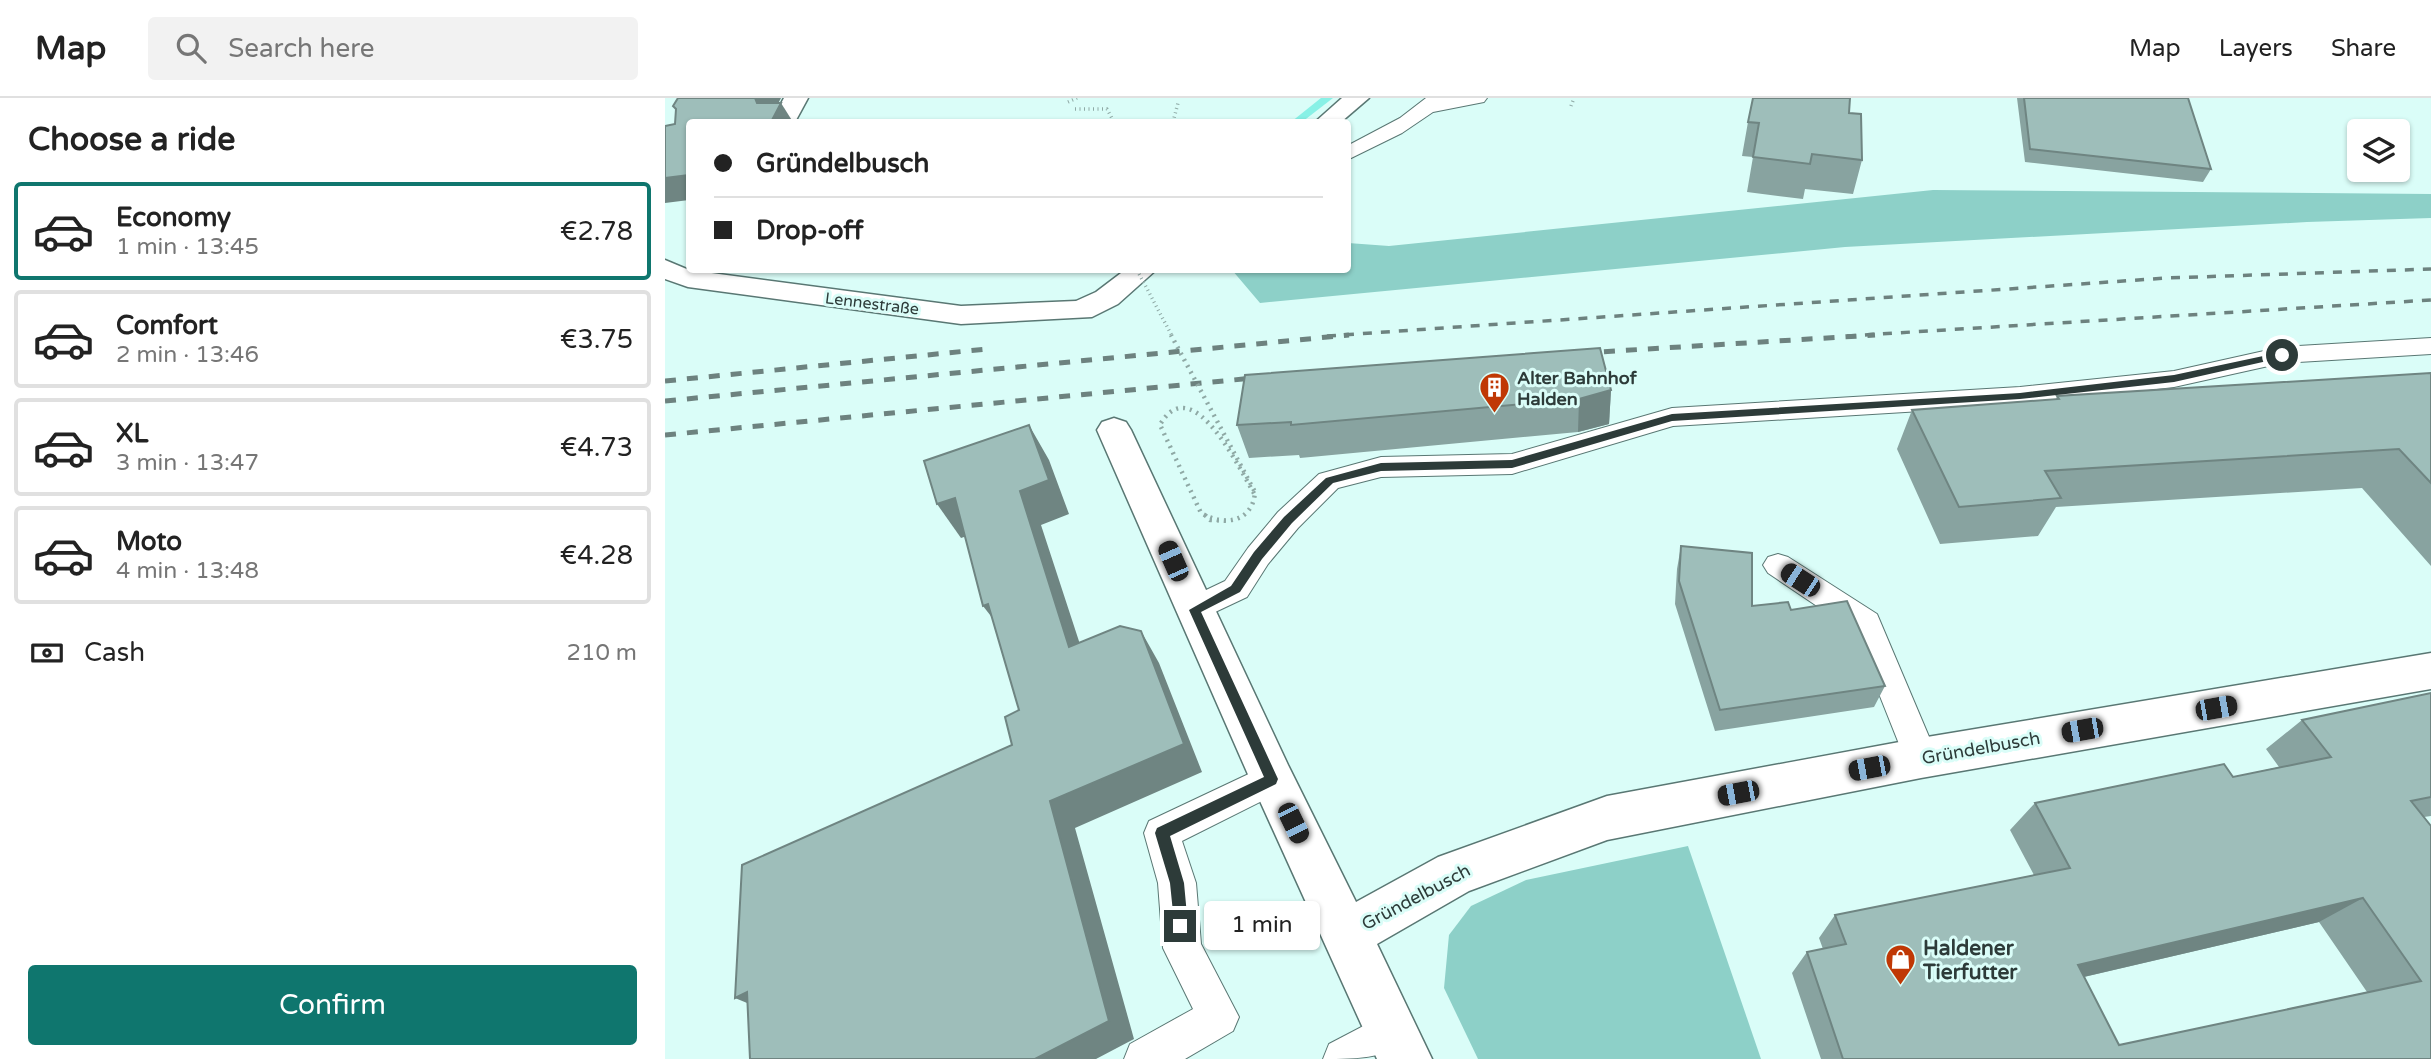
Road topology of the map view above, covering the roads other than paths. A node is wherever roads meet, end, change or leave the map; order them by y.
1 (796, 98) edge
2 (1357, 98) edge
3 (1478, 98) edge
4 (1433, 102) edge
5 (785, 119) edge
6 (1331, 119) edge
7 (1351, 152) edge
8 (665, 269) edge
9 (1136, 273) edge
10 (2431, 346) edge
11 (1114, 430) dead end
12 (1778, 565) dead end
13 (1194, 610) junction
14 (2431, 671) edge
15 (1921, 758) junction
16 (1272, 779) junction
17 (1347, 933) junction
18 (1398, 1045) edge
19 (1145, 1059) edge
20 (1344, 1059) edge

1 - 5 street
2 - 6 street
3 - 4 lane
4 - 7 lane
8 - 9 street, Lennestraße
10 - 13 lane
11 - 13 street, Gründelbusch
12 - 15 lane
13 - 16 street, Gründelbusch
14 - 15 street, Gründelbusch
15 - 17 street, Gründelbusch
16 - 17 street, Gründelbusch
16 - 19 lane
17 - 18 street, Gründelbusch
18 - 20 lane

